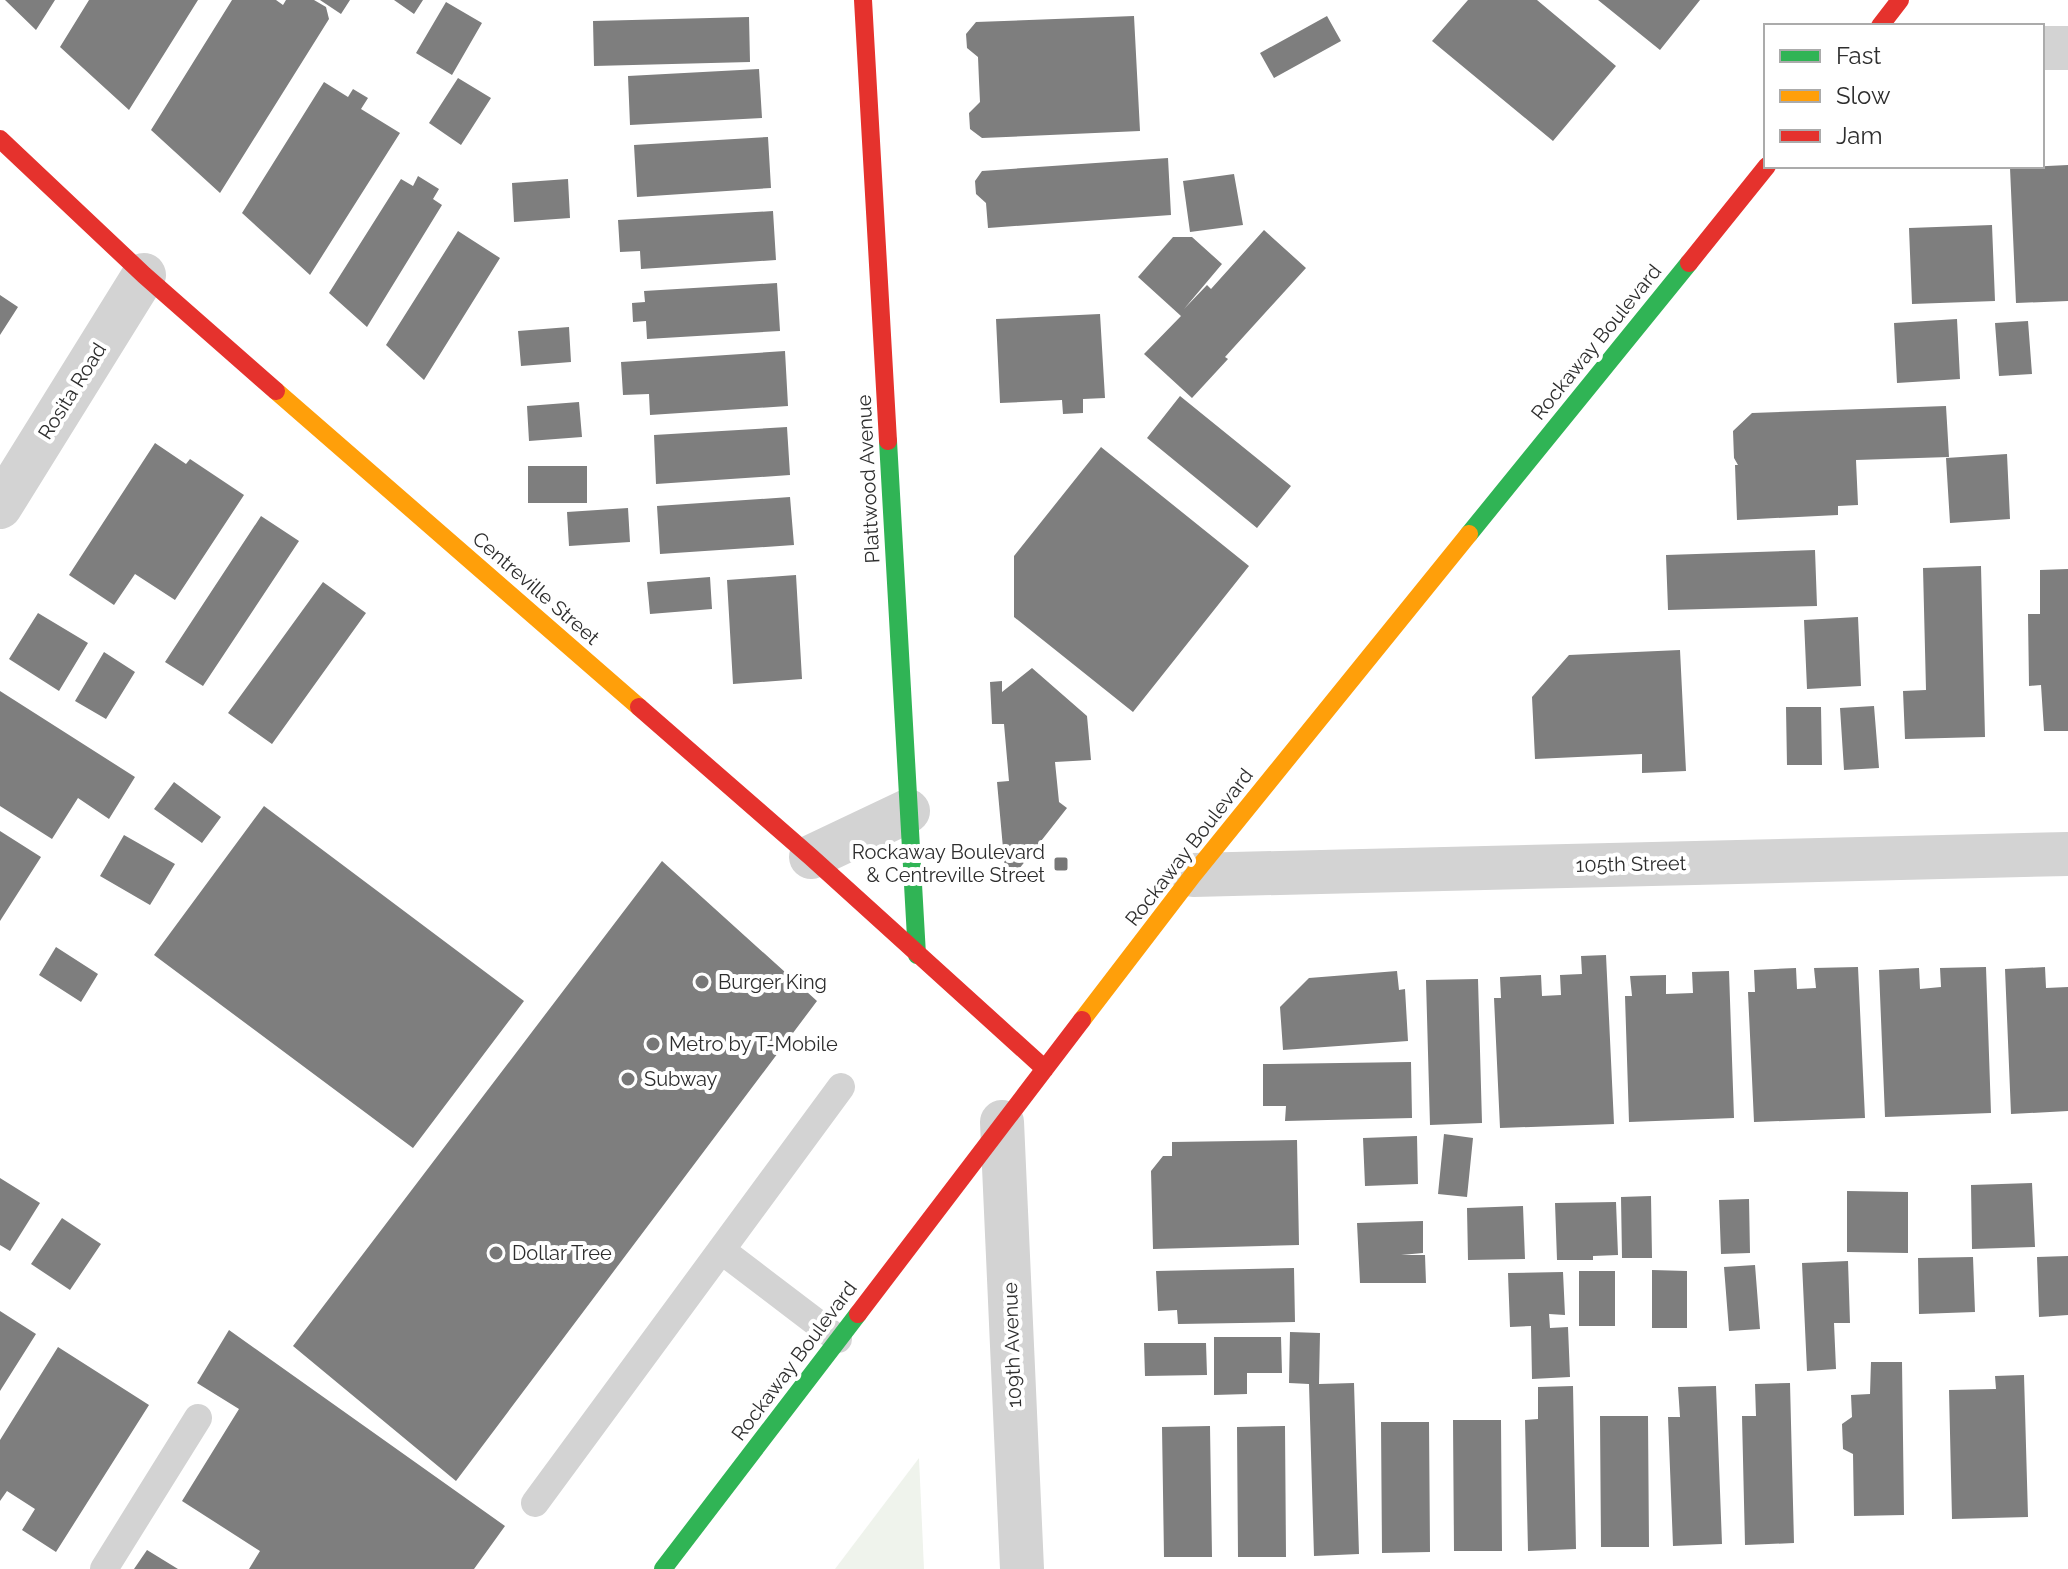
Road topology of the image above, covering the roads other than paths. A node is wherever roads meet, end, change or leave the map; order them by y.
1 (863, 0) edge
2 (1900, 0) edge
3 (1882, 24) edge
4 (2044, 48) edge
5 (2068, 48) edge
6 (0, 139) edge
7 (1765, 168) edge
8 (144, 275) junction
9 (0, 507) edge
10 (908, 811) junction
11 (2068, 854) edge
12 (811, 857) junction
13 (1193, 875) junction
14 (917, 955) junction
15 (1045, 1069) junction
16 (841, 1087) dead end
17 (1002, 1122) junction
18 (721, 1250) junction
19 (838, 1339) junction
20 (198, 1418) dead end
21 (535, 1503) dead end
22 (104, 1569) edge
23 (663, 1569) edge
24 (1022, 1569) edge

1 - 10 street, Plattwood Avenue
2 - 3 street
4 - 5 street
6 - 8 street, Centreville Street
7 - 13 street, Rockaway Boulevard
8 - 9 street, Rosita Road
8 - 12 street, Centreville Street
10 - 12 street
10 - 14 street, Plattwood Avenue
11 - 13 street, 105th Street
12 - 14 street, Centreville Street
13 - 15 street, Rockaway Boulevard
14 - 15 street, Centreville Street
15 - 17 street, Rockaway Boulevard
16 - 18 lane
17 - 19 street, Rockaway Boulevard
17 - 24 street, 109th Avenue
18 - 19 lane
18 - 21 lane
19 - 23 street, Rockaway Boulevard
20 - 22 lane

